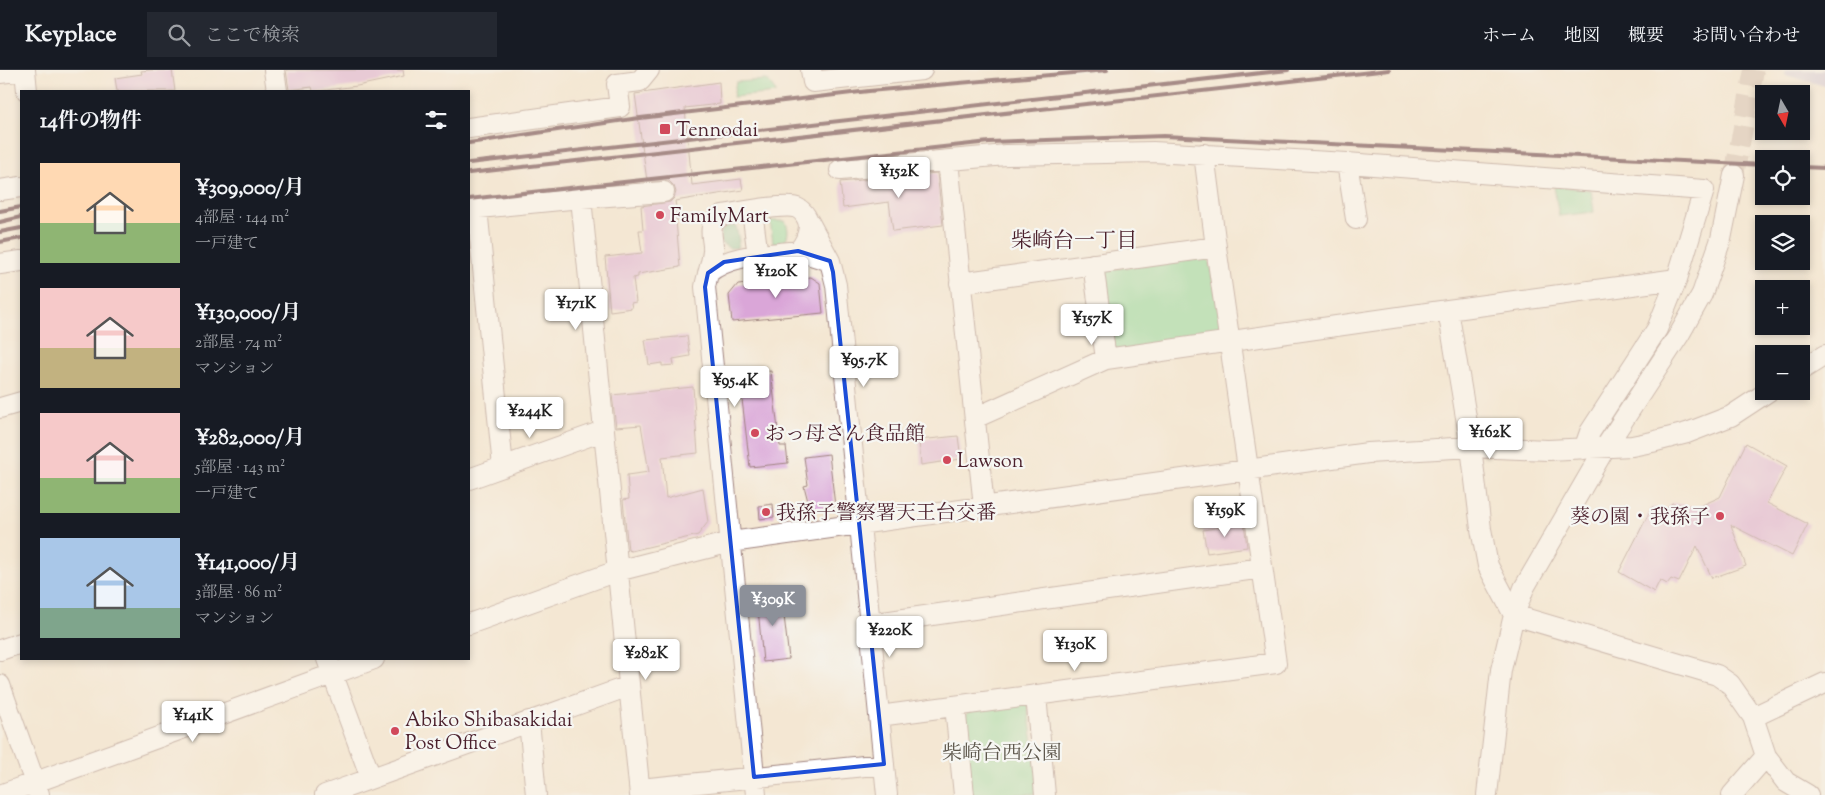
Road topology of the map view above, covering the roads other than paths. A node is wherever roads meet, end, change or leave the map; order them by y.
1 (25, 70) edge
2 (274, 70) edge
3 (649, 70) edge
4 (811, 70) edge
5 (922, 70) edge
6 (0, 73) edge
7 (27, 90) edge
8 (277, 90) edge
9 (470, 128) edge
10 (1204, 154) junction
11 (948, 161) junction
12 (1347, 163) junction
13 (840, 170) dead end
14 (1734, 175) tunnel mouth
15 (20, 187) edge
16 (0, 190) edge
17 (664, 192) dead end
18 (581, 198) junction
19 (473, 208) edge
20 (752, 211) junction
21 (1356, 219) dead end
22 (809, 222) junction
23 (1216, 247) junction
24 (713, 251) junction
25 (798, 251) junction
26 (758, 256) junction
27 (733, 260) junction
28 (20, 261) edge
29 (830, 261) junction
30 (0, 264) edge
31 (1093, 264) junction
32 (708, 272) junction
33 (1677, 279) junction
34 (960, 283) junction
35 (1448, 310) junction
36 (1230, 341) junction
37 (1825, 355) edge
38 (1106, 359) junction
39 (1810, 364) edge
40 (1755, 400) edge
41 (20, 402) edge
42 (0, 408) edge
43 (975, 418) junction
44 (603, 431) junction
45 (1471, 447) junction
46 (1606, 448) junction
47 (1584, 449) junction
48 (503, 467) junction
49 (1250, 470) junction
50 (470, 480) edge
51 (984, 507) junction
52 (860, 524) junction
53 (731, 542) junction
54 (1262, 568) junction
55 (617, 571) junction
56 (1514, 615) junction
57 (470, 624) edge
58 (869, 624) junction
59 (20, 643) edge
60 (0, 650) edge
61 (368, 660) edge
62 (330, 666) edge
63 (1825, 683) edge
64 (0, 685) edge
65 (629, 686) junction
66 (1036, 695) junction
67 (955, 706) junction
68 (879, 716) junction
69 (1753, 717) junction
70 (529, 721) junction
71 (1766, 756) junction
72 (884, 764) junction
73 (371, 778) junction
74 (755, 786) edge
75 (37, 789) edge
76 (640, 792) edge
77 (0, 795) edge
78 (325, 795) edge
79 (536, 795) edge
80 (887, 795) edge
81 (964, 795) edge
82 (1045, 795) edge
83 (1487, 795) edge
84 (1732, 795) edge
85 (1808, 795) edge

1 - 6 street
1 - 7 street
2 - 8 street
3 - 9 street
4 - 5 street
10 - 11 street
10 - 12 street
10 - 23 street
11 - 13 street
11 - 34 street
12 - 21 street
12 - 33 street
14 - 46 street
15 - 16 street
17 - 18 street
18 - 19 street
18 - 44 street
19 - 48 street
20 - 22 street
20 - 24 street
20 - 26 street
22 - 25 street
22 - 29 street
23 - 31 street
23 - 36 street
24 - 27 street
24 - 32 street
25 - 26 street
25 - 29 street
26 - 27 street
27 - 32 street
28 - 30 street
29 - 52 street
31 - 34 street
31 - 38 street
32 - 53 street
33 - 35 street
33 - 47 street
34 - 43 street
35 - 36 street
35 - 45 street
36 - 38 street
36 - 49 street
37 - 39 street
38 - 43 street
40 - 46 street
41 - 42 street
43 - 51 street
44 - 48 street
44 - 55 street
45 - 47 street
45 - 49 street
45 - 56 street
46 - 47 street
46 - 56 street
48 - 50 street
49 - 51 street
49 - 54 street
51 - 52 street
52 - 53 street
52 - 58 street
53 - 55 street
53 - 74 street
54 - 58 street
54 - 66 street
55 - 57 street
55 - 65 street
56 - 69 street
56 - 83 street
58 - 68 street
59 - 60 street
61 - 62 street
62 - 73 street
62 - 75 street
63 - 69 street
64 - 75 street
65 - 70 street
65 - 76 street
66 - 67 street
66 - 82 street
67 - 68 street
67 - 81 street
68 - 72 street
69 - 71 street
70 - 73 street
70 - 79 street
71 - 84 street
71 - 85 street
72 - 74 street
72 - 80 street
73 - 78 street
74 - 76 street
75 - 77 street

